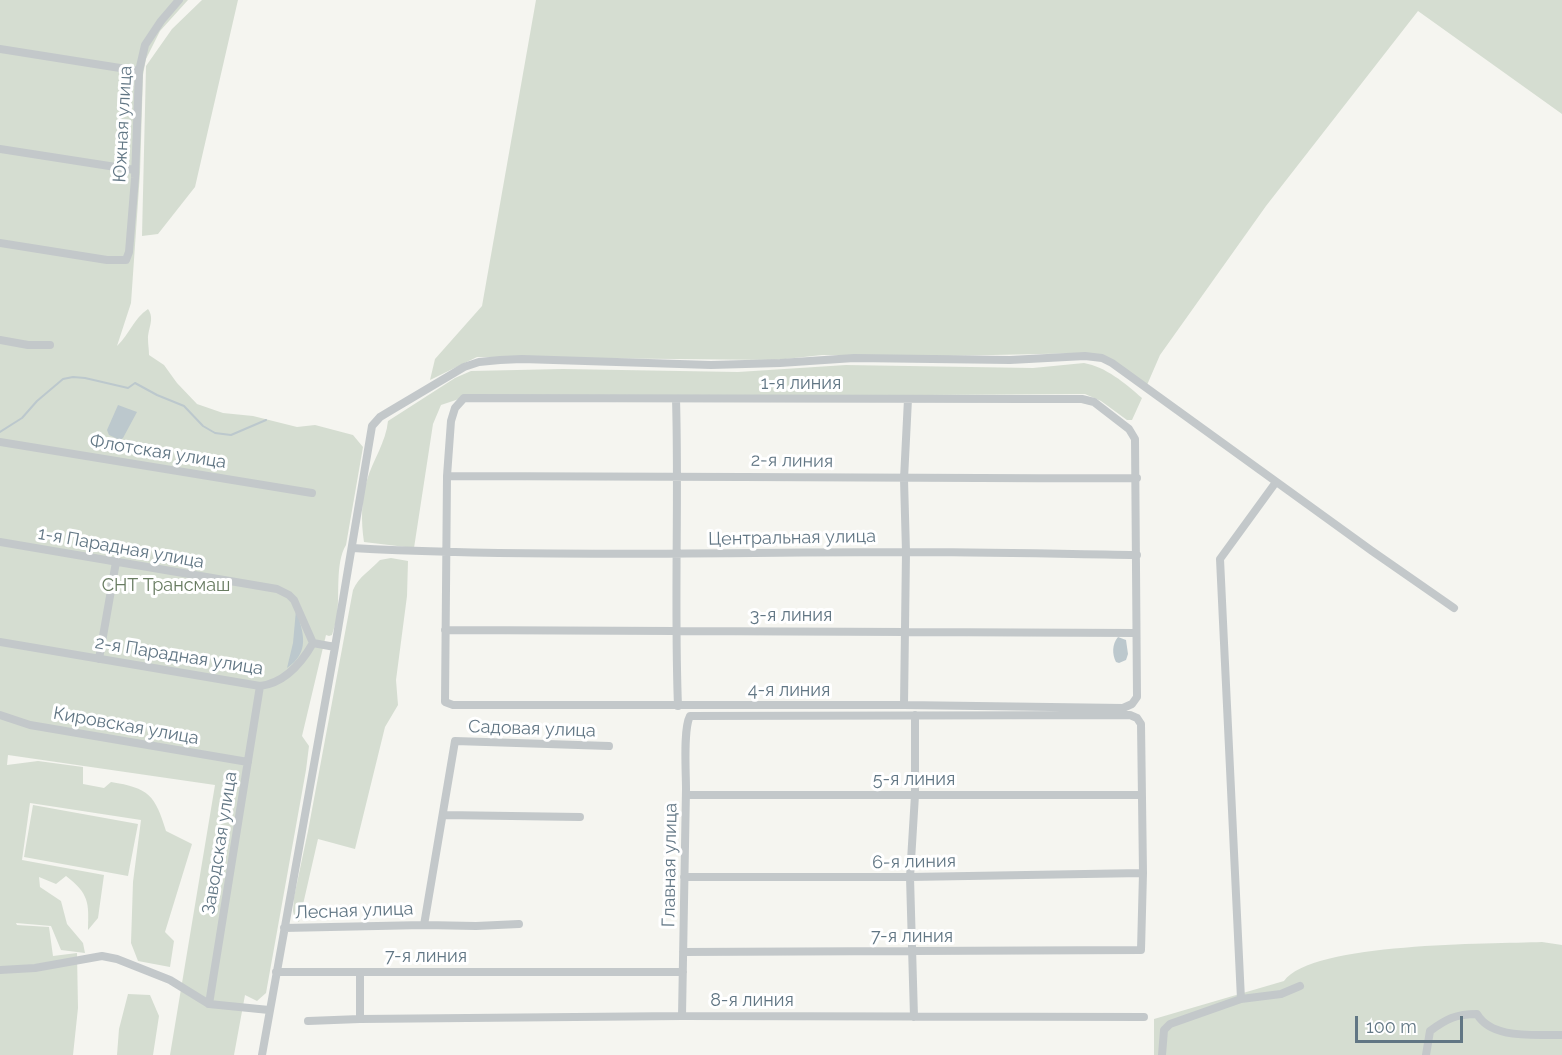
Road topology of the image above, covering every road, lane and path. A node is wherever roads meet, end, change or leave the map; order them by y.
1 (179, 0) edge
2 (0, 49) edge
3 (139, 71) junction
4 (0, 148) edge
5 (135, 170) junction
6 (0, 243) edge
7 (0, 340) edge
8 (50, 345) dead end
9 (676, 399) junction
10 (908, 399) junction
11 (0, 442) edge
12 (447, 476) junction
13 (678, 476) junction
14 (1137, 478) junction
15 (904, 479) junction
16 (1276, 482) junction
17 (312, 493) dead end
18 (0, 542) edge
19 (352, 548) junction
20 (447, 552) junction
21 (906, 552) junction
22 (676, 554) junction
23 (1137, 555) junction
24 (116, 562) junction
25 (1454, 608) dead end
26 (445, 630) junction
27 (675, 631) junction
28 (906, 632) junction
29 (1136, 633) junction
30 (0, 642) edge
31 (313, 643) junction
32 (335, 647) junction
33 (99, 659) junction
34 (260, 686) junction
35 (904, 705) junction
36 (678, 706) junction
37 (0, 715) edge
38 (915, 715) junction
39 (609, 746) dead end
40 (248, 762) junction
41 (686, 795) junction
42 (915, 795) junction
43 (1142, 795) junction
44 (443, 815) junction
45 (580, 817) dead end
46 (1143, 873) junction
47 (684, 877) junction
48 (910, 877) junction
49 (519, 924) dead end
50 (424, 925) junction
51 (284, 928) junction
52 (683, 952) junction
53 (912, 952) junction
54 (0, 970) edge
55 (276, 972) junction
56 (360, 972) junction
57 (683, 972) junction
58 (1300, 986) dead end
59 (1241, 999) junction
60 (209, 1004) junction
61 (269, 1010) junction
62 (682, 1016) junction
63 (914, 1017) junction
64 (1144, 1017) dead end
65 (360, 1019) junction
66 (308, 1021) dead end
67 (1562, 1035) edge
68 (261, 1055) edge
69 (1162, 1055) edge
70 (1426, 1055) edge

1 - 3 street, Южная улица
2 - 3 street
3 - 5 street, Южная улица
4 - 5 street
5 - 6 street, Южная улица
7 - 8 street
9 - 10 street, 1-я линия
9 - 12 street, 1-я линия
9 - 13 street
10 - 14 street, 1-я линия
10 - 15 street
11 - 17 street, Флотская улица
12 - 13 street, 2-я линия
12 - 20 street
13 - 15 street, 2-я линия
13 - 22 street
14 - 15 street, 2-я линия
14 - 23 street
15 - 21 street
16 - 19 street
16 - 25 street
16 - 59 street
18 - 24 street, 1-я Парадная улица
19 - 20 street, Центральная улица
19 - 32 street
20 - 22 street, Центральная улица
20 - 26 street
21 - 22 street, Центральная улица
21 - 23 street, Центральная улица
21 - 28 street
22 - 27 street
23 - 29 street
24 - 31 street, 1-я Парадная улица
24 - 33 street
26 - 27 street, 3-я линия
26 - 36 street, 4-я линия
27 - 28 street, 3-я линия
27 - 36 street
28 - 29 street, 3-я линия
28 - 35 street
29 - 35 street, 4-я линия
30 - 33 street, 2-я Парадная улица
31 - 32 street
31 - 34 street, 2-я Парадная улица
32 - 51 street
33 - 34 street, 2-я Парадная улица
34 - 40 street, Заводская улица
35 - 36 street, 4-я линия
37 - 40 street, Кировская улица
38 - 41 street, Главная улица
38 - 42 street
38 - 43 street
39 - 44 street, Садовая улица
40 - 60 street, Заводская улица
41 - 42 street, 5-я линия
41 - 47 street, Главная улица
42 - 43 street, 5-я линия
42 - 48 street
43 - 46 street
44 - 45 street
44 - 50 street
46 - 48 street, 6-я линия
46 - 53 street, 7-я линия
47 - 48 street, 6-я линия
47 - 52 street, Главная улица
48 - 53 street
49 - 50 street, Лесная улица
50 - 51 street, Лесная улица
51 - 55 street
52 - 53 street, 7-я линия
52 - 57 street, Главная улица
53 - 63 street
54 - 60 street
55 - 56 street, 7-я линия
55 - 61 street
56 - 57 street, 7-я линия
56 - 65 street
57 - 62 street, Главная улица
58 - 59 street
59 - 69 street
60 - 61 street
61 - 68 street
62 - 63 street, 8-я линия
62 - 65 street, 8-я линия
63 - 64 street, 8-я линия
65 - 66 street, 8-я линия
67 - 70 street

